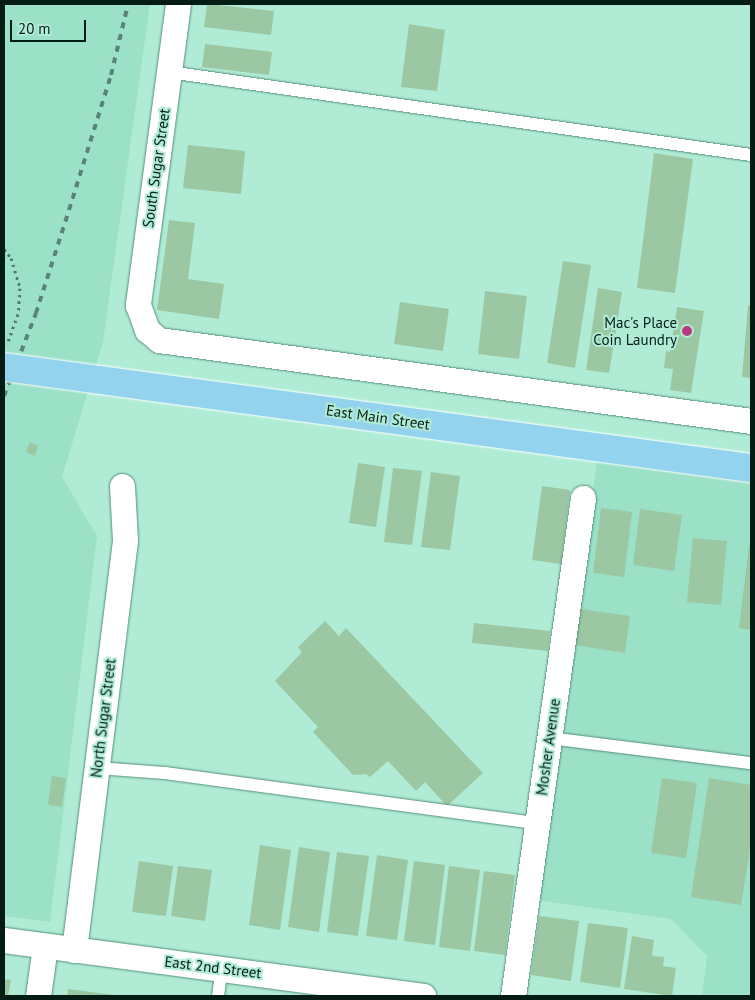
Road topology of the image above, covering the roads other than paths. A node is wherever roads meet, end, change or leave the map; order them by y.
1 (178, 4) edge
2 (169, 72) junction
3 (751, 155) edge
4 (5, 356) edge
5 (751, 420) edge
6 (751, 468) edge
7 (122, 486) dead end
8 (584, 498) dead end
9 (549, 738) junction
10 (751, 763) edge
11 (97, 768) junction
12 (537, 822) junction
13 (4, 940) edge
14 (45, 946) junction
15 (74, 950) junction
16 (222, 968) junction
17 (38, 996) edge
18 (218, 996) edge
19 (423, 996) edge
20 (513, 996) edge

1 - 2 street, South Sugar Street
2 - 3 lane
2 - 5 street, South Sugar Street
4 - 6 main road, East Main Street, bridge
7 - 11 street, North Sugar Street
8 - 9 street, Mosher Avenue
9 - 10 lane
9 - 12 street, Mosher Avenue
11 - 12 lane
11 - 15 street, North Sugar Street
12 - 20 street, Mosher Avenue
13 - 14 street, East 2nd Street
14 - 15 street, East 2nd Street
14 - 17 street
15 - 16 street, East 2nd Street
16 - 18 lane
16 - 19 street, East 2nd Street

